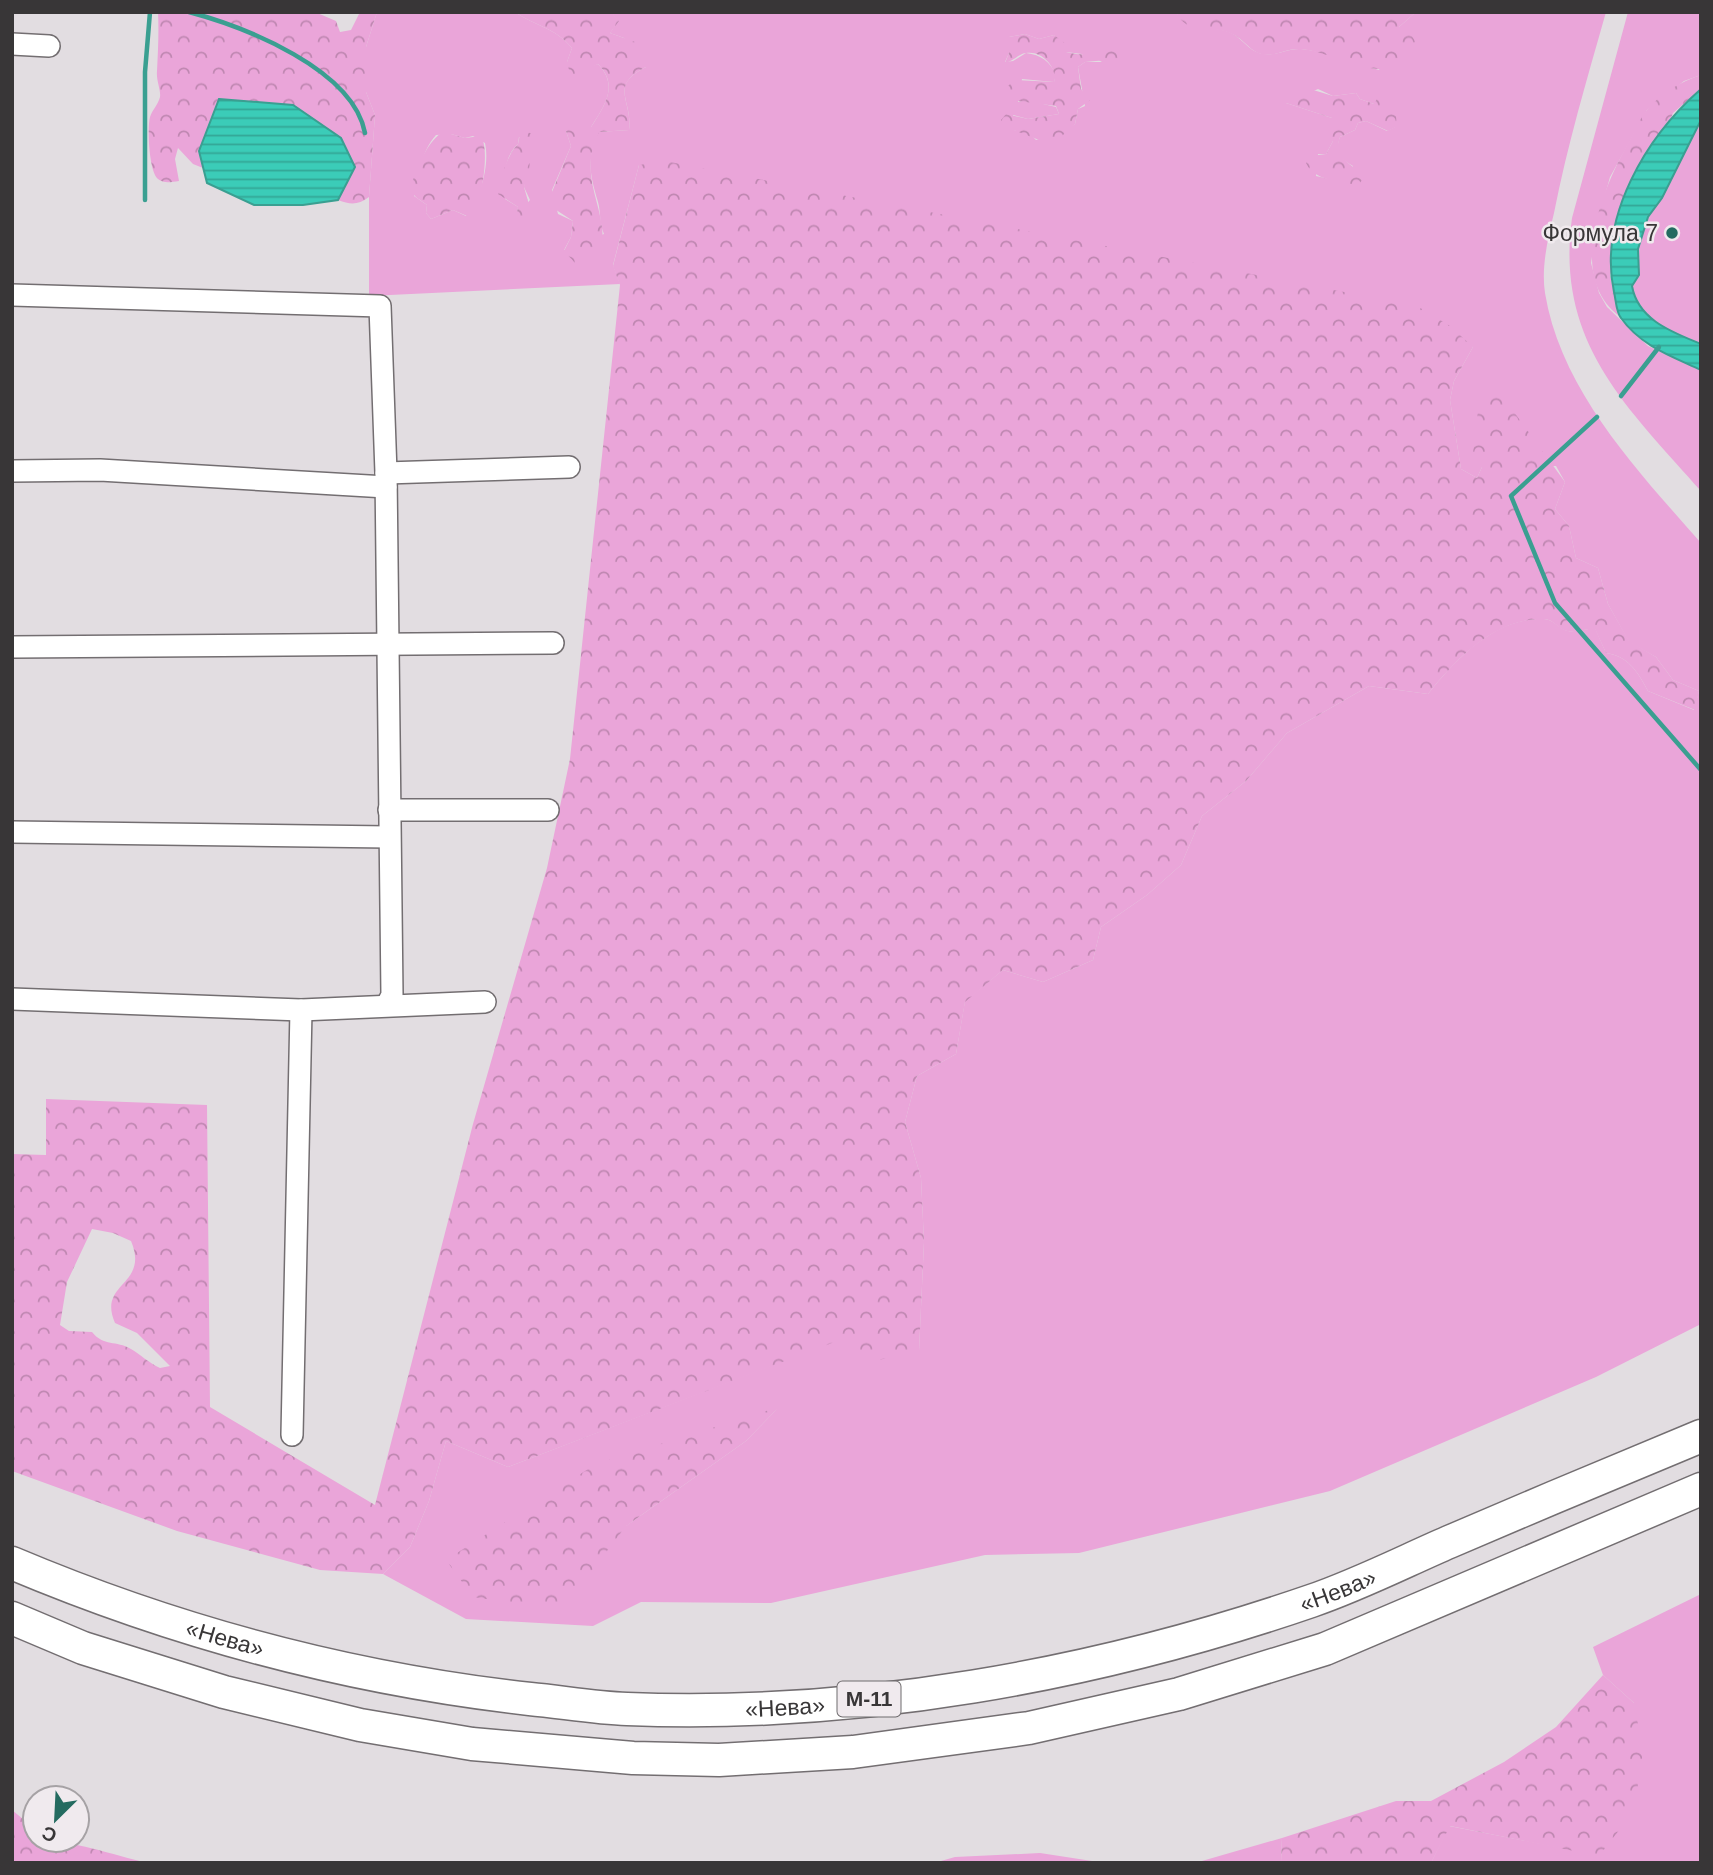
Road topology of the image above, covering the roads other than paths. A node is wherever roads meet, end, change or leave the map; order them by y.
1 (12, 44) edge
2 (49, 46) dead end
3 (12, 295) edge
4 (569, 467) dead end
5 (12, 471) edge
6 (386, 480) junction
7 (553, 643) dead end
8 (12, 647) edge
9 (386, 647) junction
10 (389, 810) junction
11 (548, 810) dead end
12 (12, 832) edge
13 (389, 837) junction
14 (12, 999) edge
15 (485, 1002) dead end
16 (387, 1005) junction
17 (300, 1010) junction
18 (292, 1435) dead end
19 (1701, 1436) edge
20 (1701, 1489) edge
21 (12, 1563) edge
22 (12, 1618) edge

1 - 2 street
3 - 6 street
4 - 6 street
5 - 6 street
6 - 9 street
7 - 9 street
8 - 9 street
9 - 10 street
10 - 11 street
10 - 13 street
12 - 13 street
13 - 16 street
14 - 17 street
15 - 16 street
16 - 17 street
17 - 18 street
19 - 21 highway, «Нева» / М-11
20 - 22 highway, М-11

